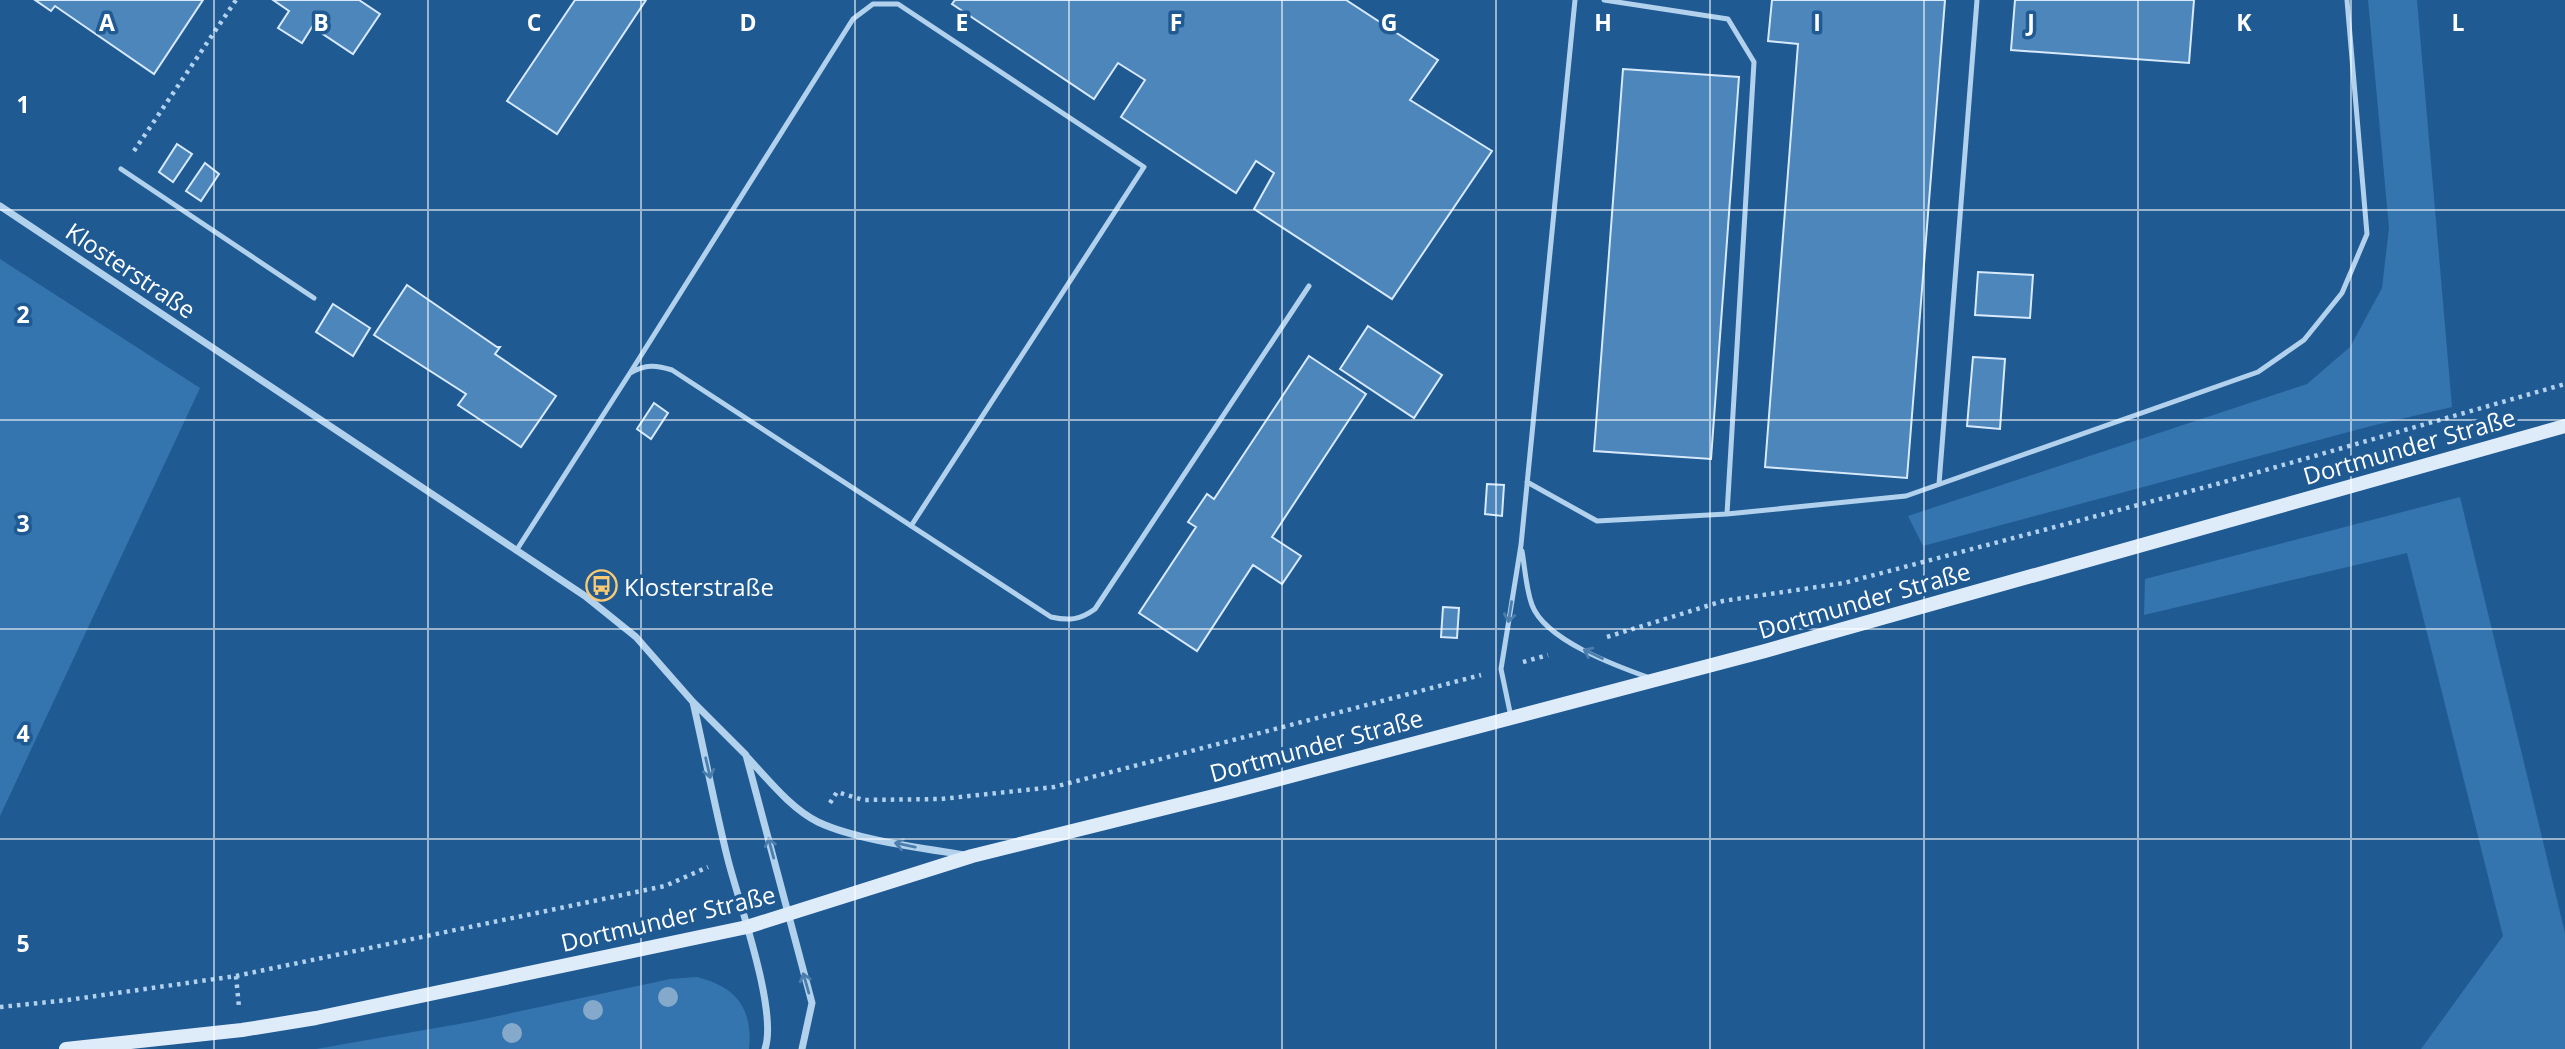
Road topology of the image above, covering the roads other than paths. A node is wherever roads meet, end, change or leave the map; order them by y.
1 (1575, 0) edge
2 (1604, 0) edge
3 (1978, 0) edge
4 (2347, 0) edge
5 (121, 169) road end
6 (0, 206) edge
7 (1309, 286) dead end
8 (314, 298) dead end
9 (630, 373) junction
10 (2565, 426) edge
11 (1527, 482) junction
12 (1939, 484) junction
13 (1727, 514) junction
14 (911, 526) junction
15 (1521, 545) junction
16 (516, 551) junction
17 (1656, 680) junction
18 (693, 702) junction
19 (1511, 717) junction
20 (746, 755) junction
21 (972, 856) junction
22 (787, 914) junction
23 (747, 927) junction
24 (66, 1049) edge
25 (765, 1049) edge
26 (802, 1049) edge

1 - 11 lane
2 - 13 lane
3 - 12 lane
4 - 12 lane
5 - 8 lane
6 - 16 street, Klosterstraße
7 - 14 lane
9 - 14 lane
9 - 14 lane
9 - 16 lane
10 - 17 main road, Dortmunder Straße
11 - 13 lane
11 - 15 lane
12 - 13 lane
17 -> 15 lane
15 -> 19 lane
16 - 18 street, Klosterstraße
17 - 19 main road, Dortmunder Straße
18 - 20 street
18 -> 23 street, Klosterstraße
19 - 21 main road, Dortmunder Straße
21 -> 20 street
22 -> 20 street
21 - 22 main road, Dortmunder Straße
22 - 23 main road, Dortmunder Straße
26 -> 22 street
23 - 24 main road, Dortmunder Straße
23 - 25 street, Klosterstraße

